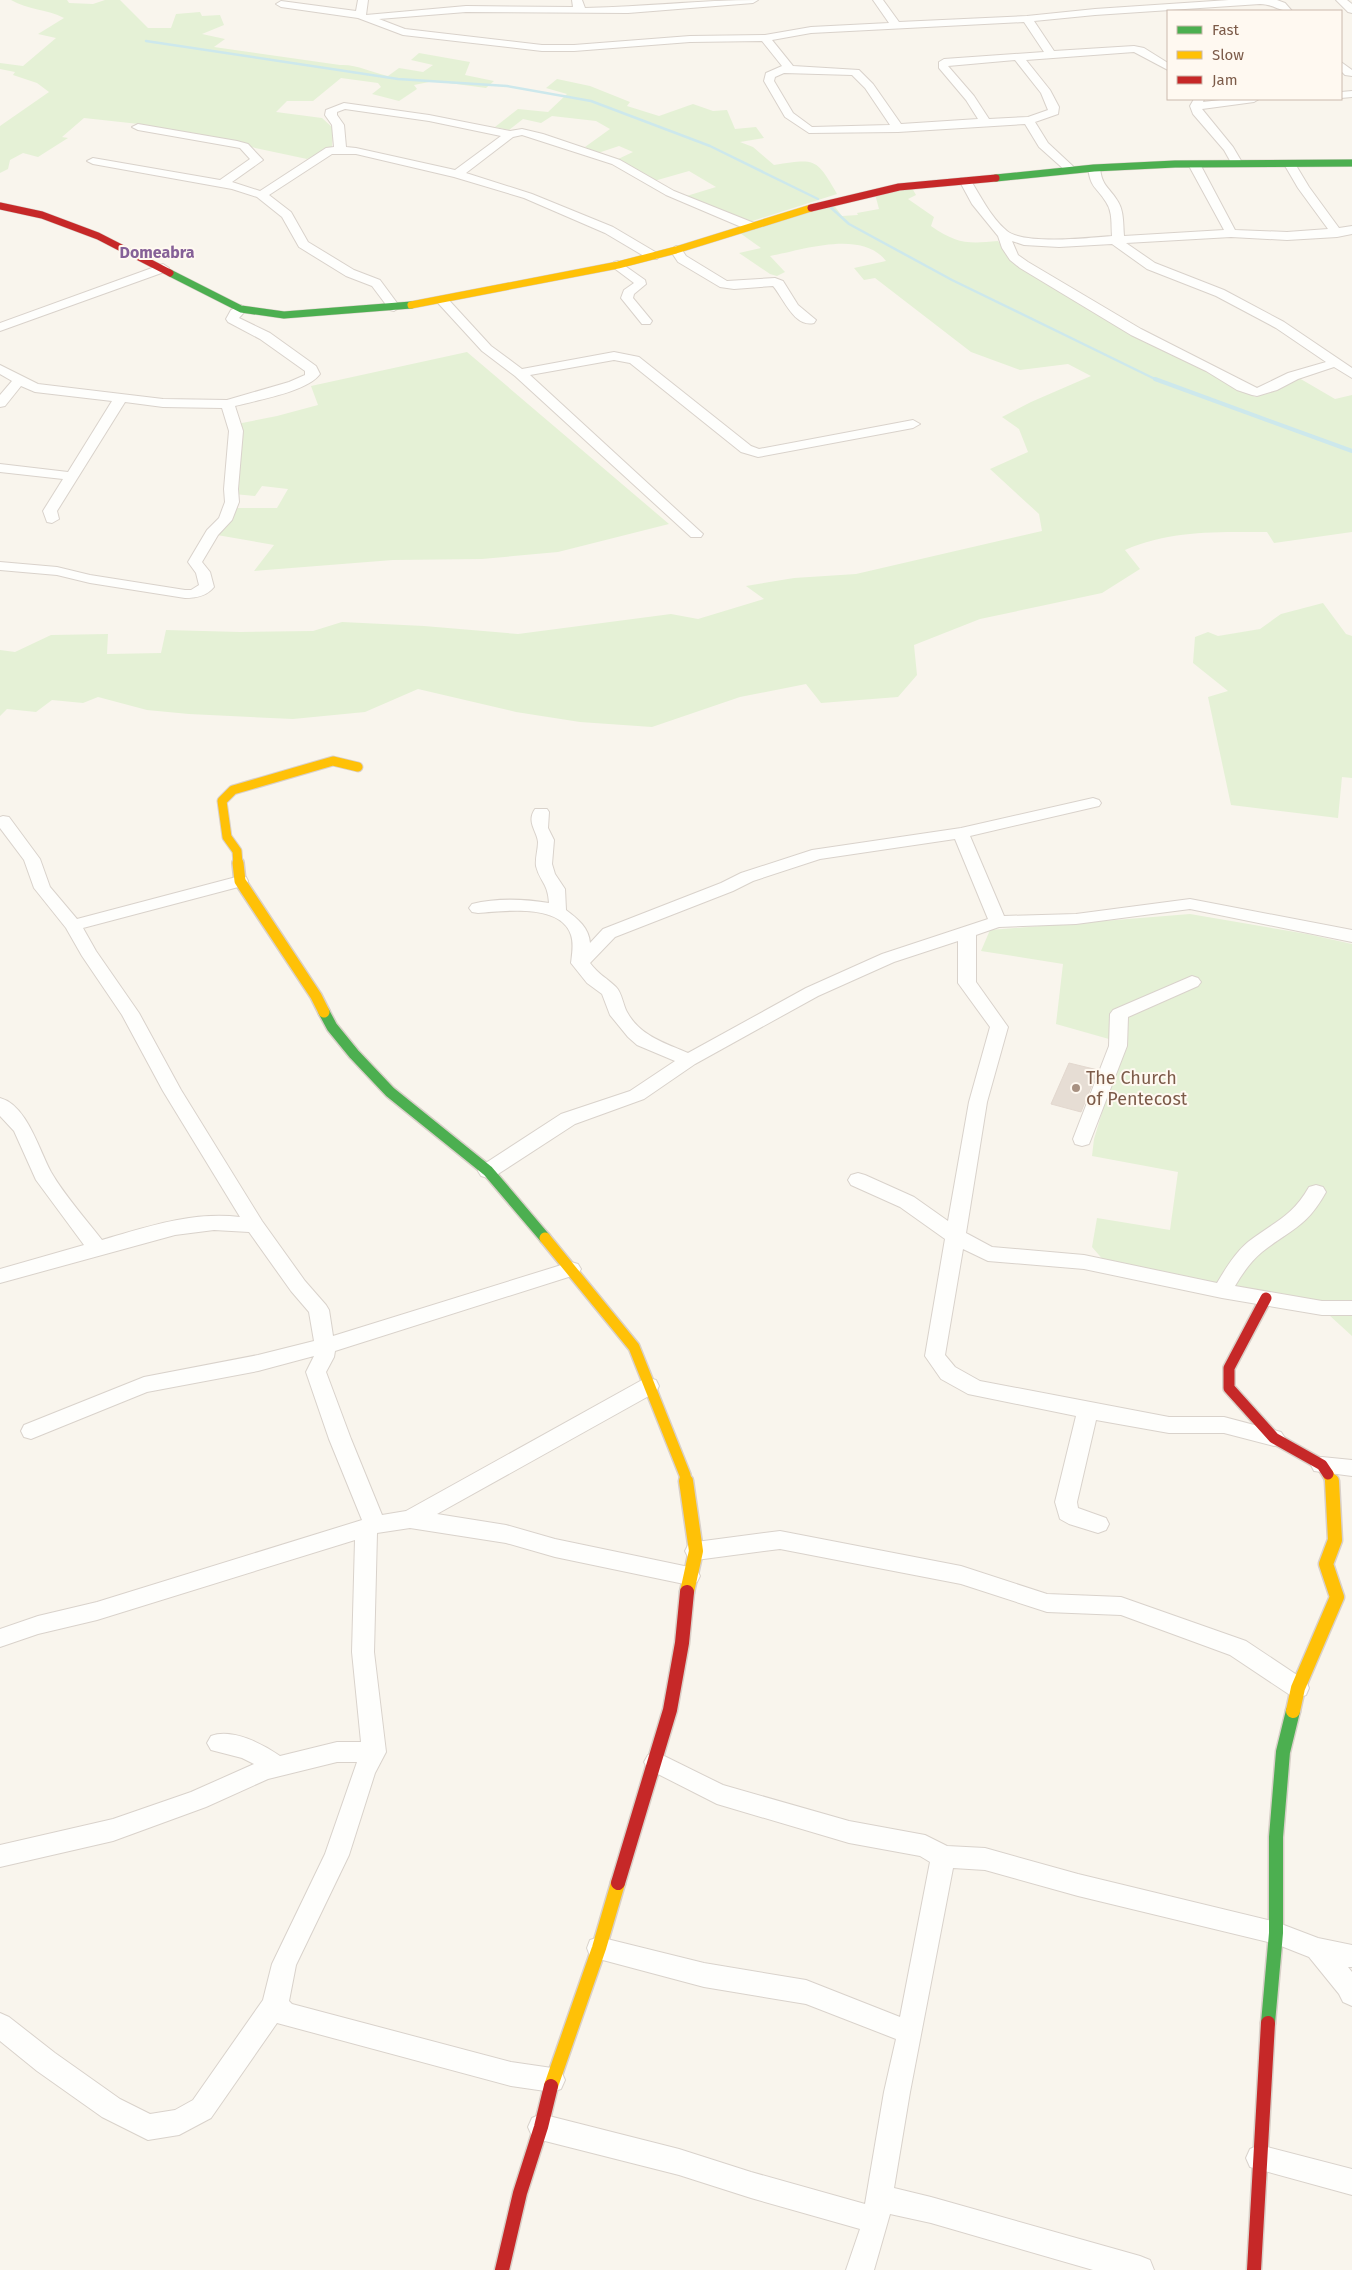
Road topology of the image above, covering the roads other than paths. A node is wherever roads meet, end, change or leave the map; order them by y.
1 (363, 0) edge
2 (753, 0) edge
3 (878, 0) edge
4 (1342, 0) edge
5 (282, 4) dead end
6 (1080, 4) dead end
7 (578, 5) edge
8 (1286, 10) edge
9 (1352, 10) edge
10 (1091, 12) junction
11 (362, 16) junction
12 (1027, 19) junction
13 (898, 27) junction
14 (764, 38) junction
15 (1050, 53) junction
16 (1017, 56) junction
17 (1167, 66) edge
18 (790, 68) junction
19 (1235, 100) edge
20 (1197, 102) edge
21 (1029, 120) junction
22 (985, 121) junction
23 (138, 127) dead end
24 (898, 129) junction
25 (510, 134) junction
26 (340, 149) junction
27 (93, 161) dead end
28 (1194, 164) junction
29 (1237, 164) junction
30 (1290, 164) junction
31 (1351, 165) edge
32 (1094, 168) junction
33 (1071, 170) junction
34 (457, 174) junction
35 (965, 180) junction
36 (222, 184) junction
37 (261, 195) junction
38 (0, 206) edge
39 (750, 226) junction
40 (1352, 230) edge
41 (1231, 233) junction
42 (1337, 233) junction
43 (1004, 235) junction
44 (1117, 239) junction
45 (676, 250) junction
46 (653, 256) junction
47 (618, 265) junction
48 (163, 268) junction
49 (442, 300) junction
50 (394, 307) junction
51 (241, 309) junction
52 (810, 320) dead end
53 (646, 321) dead end
54 (0, 328) edge
55 (1335, 363) junction
56 (0, 369) edge
57 (520, 373) junction
58 (1352, 374) edge
59 (20, 379) junction
60 (121, 398) junction
61 (0, 403) edge
62 (228, 404) junction
63 (913, 424) dead end
64 (0, 468) edge
65 (71, 476) junction
66 (52, 519) dead end
67 (696, 534) dead end
68 (0, 566) edge
69 (358, 767) dead end
70 (1094, 803) dead end
71 (542, 812) dead end
72 (3, 821) dead end
73 (961, 833) junction
74 (240, 880) junction
75 (478, 908) dead end
76 (558, 910) junction
77 (998, 922) junction
78 (74, 925) junction
79 (967, 933) junction
80 (1352, 936) edge
81 (580, 963) junction
82 (1192, 982) dead end
83 (689, 1060) junction
84 (0, 1104) edge
85 (1082, 1139) dead end
86 (488, 1171) junction
87 (858, 1180) dead end
88 (1316, 1192) dead end
89 (254, 1226) junction
90 (955, 1236) junction
91 (98, 1249) junction
92 (572, 1269) junction
93 (0, 1276) edge
94 (1222, 1291) junction
95 (1266, 1298) junction
96 (1352, 1308) edge
97 (325, 1346) junction
98 (649, 1386) junction
99 (1088, 1411) junction
100 (31, 1431) dead end
101 (1274, 1438) junction
102 (1322, 1465) junction
103 (1352, 1468) edge
104 (410, 1519) junction
105 (1098, 1524) dead end
106 (370, 1526) junction
107 (696, 1550) junction
108 (689, 1576) junction
109 (0, 1638) edge
110 (1298, 1688) junction
111 (219, 1743) dead end
112 (374, 1752) junction
113 (656, 1762) junction
114 (277, 1767) junction
115 (0, 1856) edge
116 (944, 1857) junction
117 (1276, 1933) junction
118 (599, 1948) junction
119 (1318, 1949) junction
120 (1352, 1956) edge
121 (1352, 1994) edge
122 (275, 2005) junction
123 (0, 2025) edge
124 (910, 2034) junction
125 (552, 2080) junction
126 (541, 2127) junction
127 (1259, 2158) junction
128 (1352, 2182) edge
129 (877, 2209) junction
130 (502, 2270) edge
131 (860, 2270) edge
132 (1140, 2270) edge
133 (1254, 2270) edge

1 - 11 street
2 - 7 street
3 - 13 street
4 - 9 street
5 - 11 street
6 - 10 street
7 - 11 street
8 - 10 street
10 - 12 street
11 - 14 street
12 - 13 street
12 - 15 street
13 - 14 street
14 - 18 street
15 - 16 street
15 - 17 street
16 - 21 street
16 - 22 street
18 - 24 street
18 - 24 street
19 - 20 street
20 - 29 street
21 - 22 street
21 - 33 street
22 - 24 street
23 - 36 street
25 - 26 street
25 - 34 street
25 - 39 street
26 - 34 street
26 - 37 street
27 - 36 street
28 - 29 street
28 - 32 street
28 - 41 street
29 - 30 street
30 - 31 street
30 - 42 street
32 - 33 street
32 - 44 street
33 - 35 street
34 - 46 street
35 - 39 street
35 - 43 street
36 - 37 street
37 - 50 street
38 - 48 street
39 - 45 street
40 - 42 street
41 - 42 street
41 - 44 street
43 - 44 street
43 - 55 street
44 - 55 street
45 - 46 street
45 - 52 street
46 - 47 street
47 - 49 street
47 - 53 street
48 - 51 street
48 - 54 street
49 - 50 street
49 - 57 street
50 - 51 street
51 - 62 street
55 - 58 street
56 - 59 street
57 - 63 street
57 - 67 street
59 - 60 street
59 - 61 street
60 - 62 street
60 - 65 street
62 - 68 street
64 - 65 street
65 - 66 street
69 - 74 street
70 - 73 street
71 - 76 street
72 - 78 street
73 - 77 street
73 - 81 street
74 - 78 street
74 - 86 street
75 - 76 street
76 - 81 street
77 - 79 street
77 - 80 street
78 - 89 street
79 - 83 street
79 - 90 street
81 - 83 street
82 - 85 street
83 - 86 street
84 - 91 street
86 - 92 street
87 - 90 street
88 - 94 street
89 - 91 street
89 - 97 street
90 - 94 street
90 - 99 street
91 - 93 street
92 - 97 street
92 - 98 street
94 - 95 street
95 - 96 street
95 - 101 street
97 - 100 street
97 - 106 street
98 - 104 street
98 - 107 street
99 - 101 street
99 - 105 street
101 - 102 street
102 - 103 street
102 - 110 street
104 - 106 street
104 - 108 street
106 - 109 street
106 - 112 street
107 - 108 street
107 - 110 street
108 - 113 street
110 - 117 street
111 - 114 street
112 - 114 street
112 - 122 street
113 - 116 street
113 - 118 street
114 - 115 street
116 - 117 street
116 - 124 street
117 - 119 street
117 - 127 street
118 - 124 street
118 - 125 street
119 - 120 street
119 - 121 street
122 - 123 street
122 - 125 street
124 - 129 street
125 - 126 street
126 - 129 street
126 - 130 street
127 - 128 street
127 - 133 street
129 - 131 street
129 - 132 street

